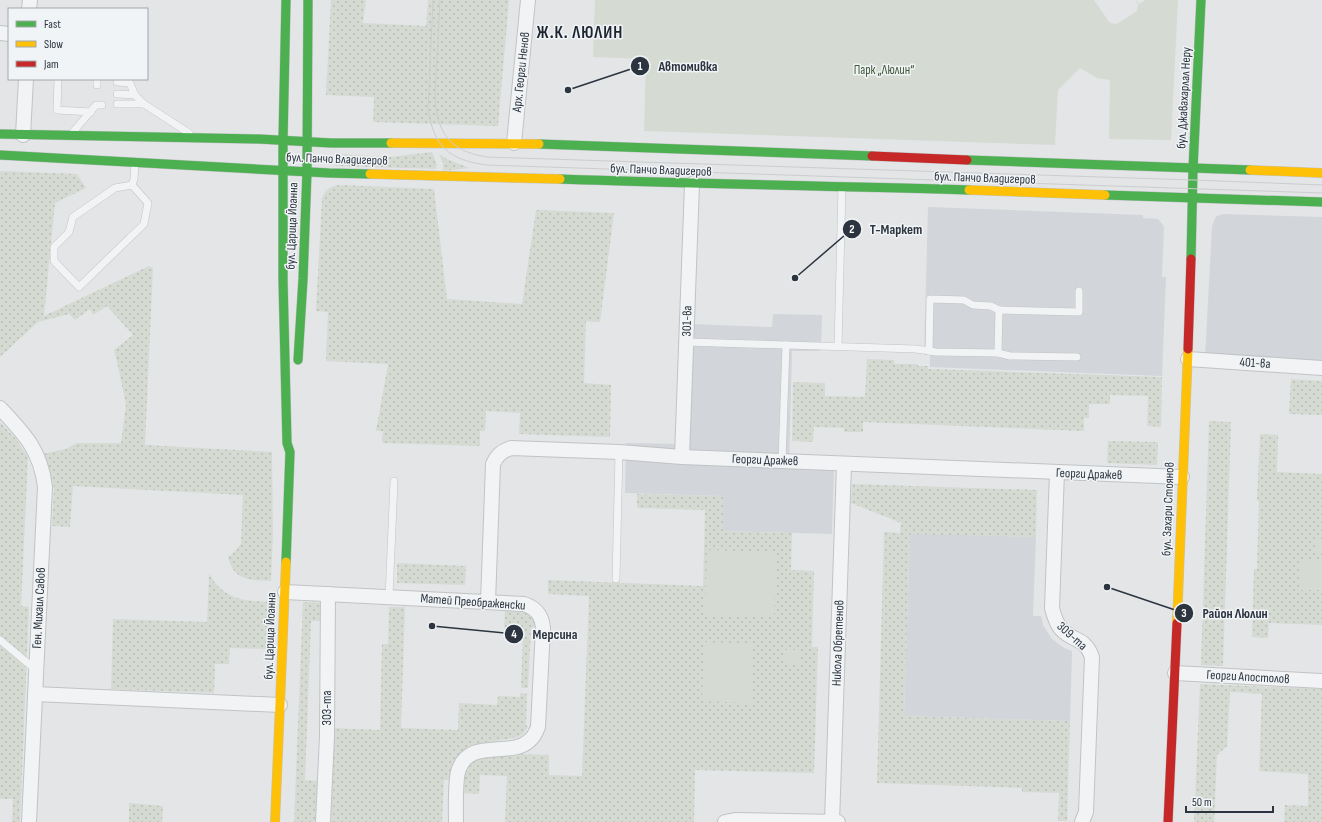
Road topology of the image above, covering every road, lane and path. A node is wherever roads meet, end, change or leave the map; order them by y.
1 (286, 0) edge
2 (528, 0) edge
3 (1201, 0) edge
4 (309, 4) edge
5 (26, 80) edge
6 (58, 80) edge
7 (129, 81) edge
8 (117, 82) dead end
9 (117, 94) dead end
10 (135, 95) junction
11 (98, 103) dead end
12 (117, 104) dead end
13 (144, 104) junction
14 (91, 112) junction
15 (0, 134) edge
16 (23, 135) junction
17 (69, 136) junction
18 (196, 138) junction
19 (282, 140) junction
20 (307, 142) junction
21 (514, 143) junction
22 (0, 155) edge
23 (135, 163) junction
24 (1193, 169) junction
25 (283, 170) junction
26 (307, 172) junction
27 (1322, 173) edge
28 (692, 184) junction
29 (132, 185) junction
30 (842, 186) junction
31 (1192, 198) junction
32 (1322, 202) edge
33 (1079, 291) dead end
34 (999, 310) junction
35 (686, 342) junction
36 (786, 345) junction
37 (838, 347) junction
38 (929, 351) junction
39 (998, 353) junction
40 (1077, 358) dead end
41 (1188, 359) junction
42 (298, 366) dead end
43 (1322, 368) edge
44 (0, 408) edge
45 (296, 432) dead end
46 (290, 452) junction
47 (619, 452) junction
48 (682, 457) junction
49 (782, 461) junction
50 (844, 464) junction
51 (1057, 472) junction
52 (1182, 477) junction
53 (394, 481) dead end
54 (616, 579) dead end
55 (285, 592) junction
56 (328, 594) junction
57 (389, 597) junction
58 (488, 602) junction
59 (0, 640) edge
60 (36, 670) junction
61 (1174, 673) junction
62 (1322, 680) edge
63 (35, 694) junction
64 (280, 705) junction
65 (730, 821) edge
66 (30, 822) edge
67 (275, 822) edge
68 (323, 822) edge
69 (456, 822) edge
70 (832, 822) edge
71 (838, 822) edge
72 (1082, 822) edge
73 (1168, 822) edge

1 - 19 main road, бул. Царица Йоанна
2 - 21 street, Арх. Георги Ненов
3 - 24 main road, бул. Джавахарлал Неру
4 - 20 main road, бул. Царица Йоанна
5 - 16 street
6 - 14 lane
7 - 8 lane
7 - 10 lane
9 - 10 lane
10 - 13 lane
11 - 14 lane
12 - 13 lane
13 - 18 lane
14 - 17 lane
15 - 16 main road, бул. Панчо Владигеров
16 - 17 main road, бул. Панчо Владигеров
17 - 18 main road, бул. Панчо Владигеров
18 - 19 main road, бул. Панчо Владигеров
19 - 20 main road, бул. Панчо Владигеров
19 - 25 main road, бул. Царица Йоанна
20 - 21 main road, бул. Панчо Владигеров
20 - 26 main road, бул. Царица Йоанна
21 - 24 main road, бул. Панчо Владигеров
22 - 23 main road, бул. Панчо Владигеров
23 - 25 main road, бул. Панчо Владигеров
23 - 29 lane
24 - 27 main road, бул. Панчо Владигеров
24 - 31 main road, бул. Джавахарлал Неру
25 - 26 main road, бул. Панчо Владигеров
25 - 46 main road, бул. Царица Йоанна
26 - 28 main road, бул. Панчо Владигеров
26 - 42 main road, бул. Царица Йоанна
28 - 30 main road, бул. Панчо Владигеров
28 - 35 street, 301-ва
29 - 29 lane
30 - 31 main road, бул. Панчо Владигеров
30 - 37 lane
31 - 32 main road, бул. Панчо Владигеров
31 - 41 main road, бул. Захари Стоянов
33 - 34 lane
34 - 38 lane
34 - 39 lane
35 - 36 lane
35 - 48 street, 301-ва
36 - 37 lane
36 - 49 lane
37 - 38 lane
38 - 39 lane
39 - 40 lane
41 - 43 street, 401-ва
41 - 52 main road, бул. Захари Стоянов
44 - 60 street, Ген. Михаил Савов
45 - 46 main road, бул. Царица Йоанна
46 - 55 main road, бул. Царица Йоанна
47 - 48 street, Георги Дражев
47 - 54 lane
47 - 58 street, Георги Дражев
48 - 49 street, Георги Дражев
49 - 50 street, Георги Дражев
50 - 51 street, Георги Дражев
50 - 70 street, Никола Обретенов
51 - 52 street, Георги Дражев
51 - 72 street, 309-та
52 - 61 main road, бул. Захари Стоянов
53 - 57 lane
55 - 56 street, Матей Преображенски
55 - 64 main road, бул. Царица Йоанна
56 - 57 street, Матей Преображенски
56 - 68 street, 303-та
57 - 58 street, Матей Преображенски
58 - 69 street, Матей Преображенски
59 - 60 lane
60 - 63 street, Ген. Михаил Савов
61 - 62 street, Георги Апостолов
61 - 73 main road, бул. Захари Стоянов
63 - 64 street
63 - 66 street, Ген. Михаил Савов
64 - 67 main road, бул. Царица Йоанна
65 - 70 street
70 - 71 street

